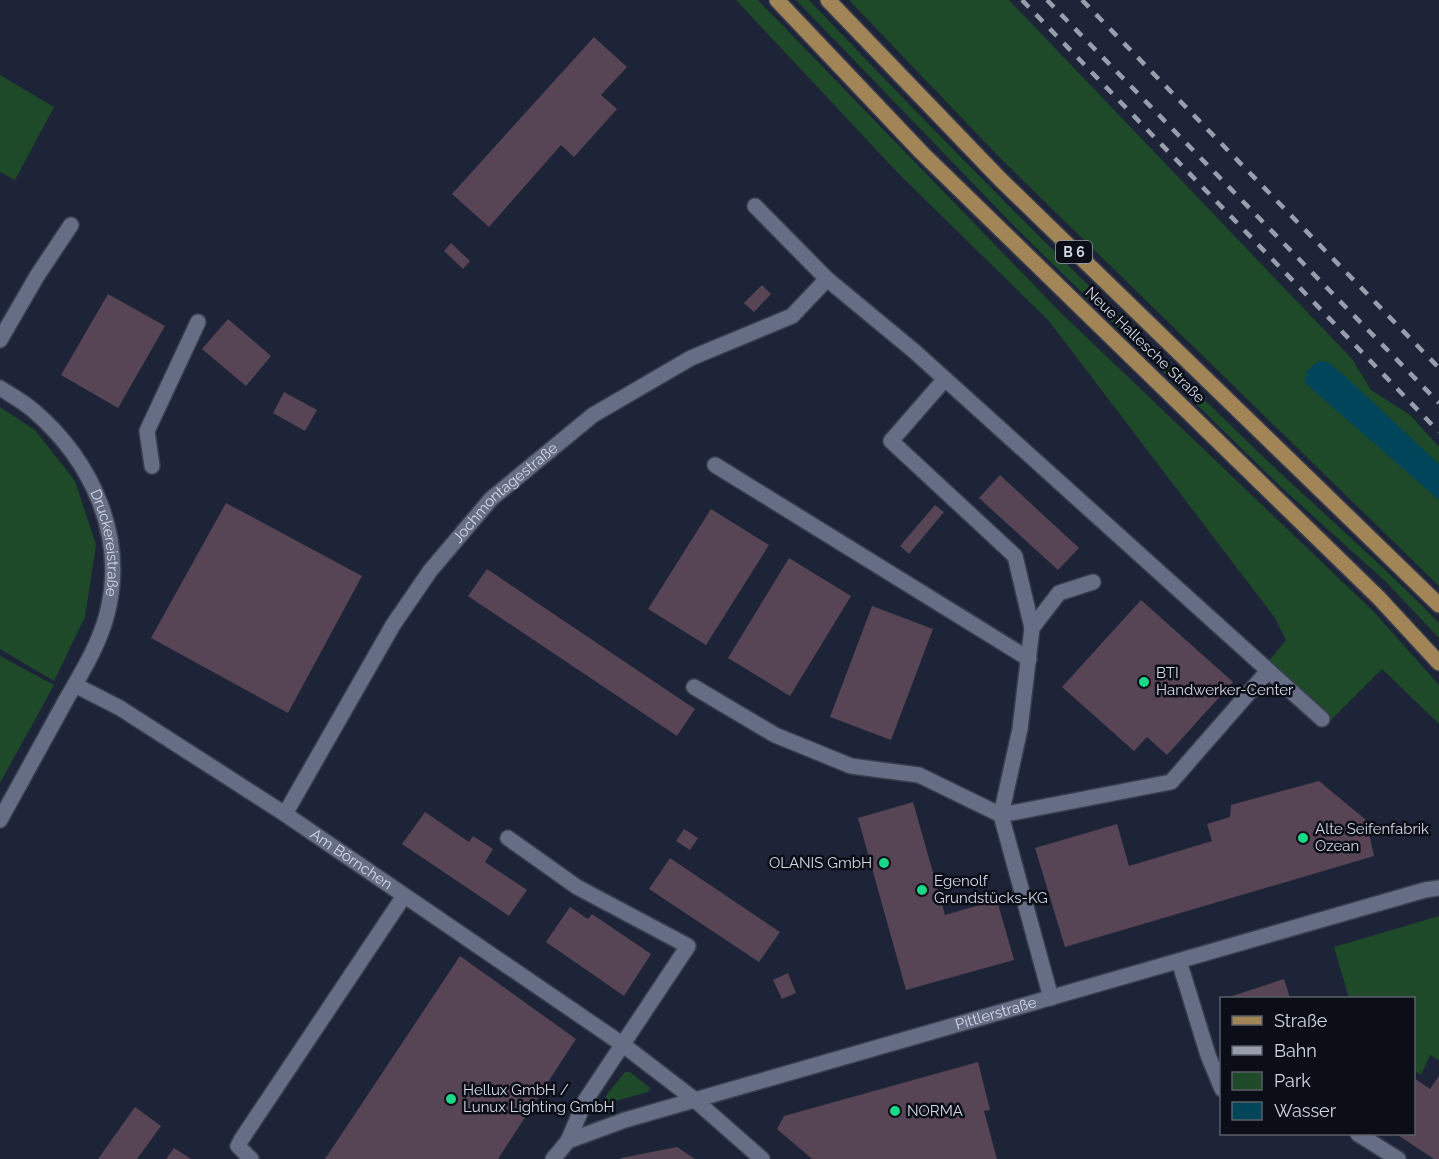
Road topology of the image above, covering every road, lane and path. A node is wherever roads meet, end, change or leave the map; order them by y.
1 (777, 0) edge
2 (828, 0) edge
3 (755, 206) dead end
4 (71, 225) dead end
5 (827, 279) junction
6 (198, 322) dead end
7 (0, 340) edge
8 (945, 379) junction
9 (0, 387) edge
10 (715, 465) dead end
11 (152, 466) dead end
12 (1093, 582) dead end
13 (1439, 605) edge
14 (1032, 628) junction
15 (1029, 660) junction
16 (1439, 663) edge
17 (1268, 671) junction
18 (75, 685) junction
19 (694, 687) dead end
20 (1322, 719) dead end
21 (285, 814) junction
22 (1001, 814) junction
23 (0, 820) edge
24 (508, 838) dead end
25 (1439, 882) edge
26 (1432, 889) edge
27 (404, 896) junction
28 (1179, 961) junction
29 (1051, 998) junction
30 (622, 1044) junction
31 (1220, 1086) edge
32 (695, 1100) junction
33 (1360, 1135) edge
34 (568, 1140) junction
35 (251, 1159) edge
36 (553, 1159) edge
37 (762, 1159) edge
38 (1398, 1159) edge

1 - 16 main road, Neue Hallesche Straße / B 6
2 - 13 main road, Neue Hallesche Straße / B 6
3 - 5 street
4 - 7 street
5 - 8 street
5 - 21 street, Jochmontagestraße
6 - 11 street
8 - 14 street
8 - 17 street
9 - 18 street, Druckereistraße
10 - 15 street
12 - 14 street
14 - 15 street
15 - 22 street
17 - 20 street
17 - 22 street
18 - 21 street, Am Börnchen
18 - 23 street, Druckereistraße
19 - 22 street
21 - 27 street, Am Börnchen
22 - 29 street
24 - 30 street
25 - 26 street, Pittlerstraße
26 - 28 street, Pittlerstraße
27 - 30 street, Am Börnchen
27 - 35 street
28 - 29 street, Pittlerstraße
28 - 31 street
29 - 32 street, Pittlerstraße
30 - 32 street, Am Börnchen
30 - 34 street, Pittlerstraße
32 - 34 street, Pittlerstraße
32 - 37 street, Am Börnchen
33 - 38 street
34 - 36 street, Pittlerstraße

